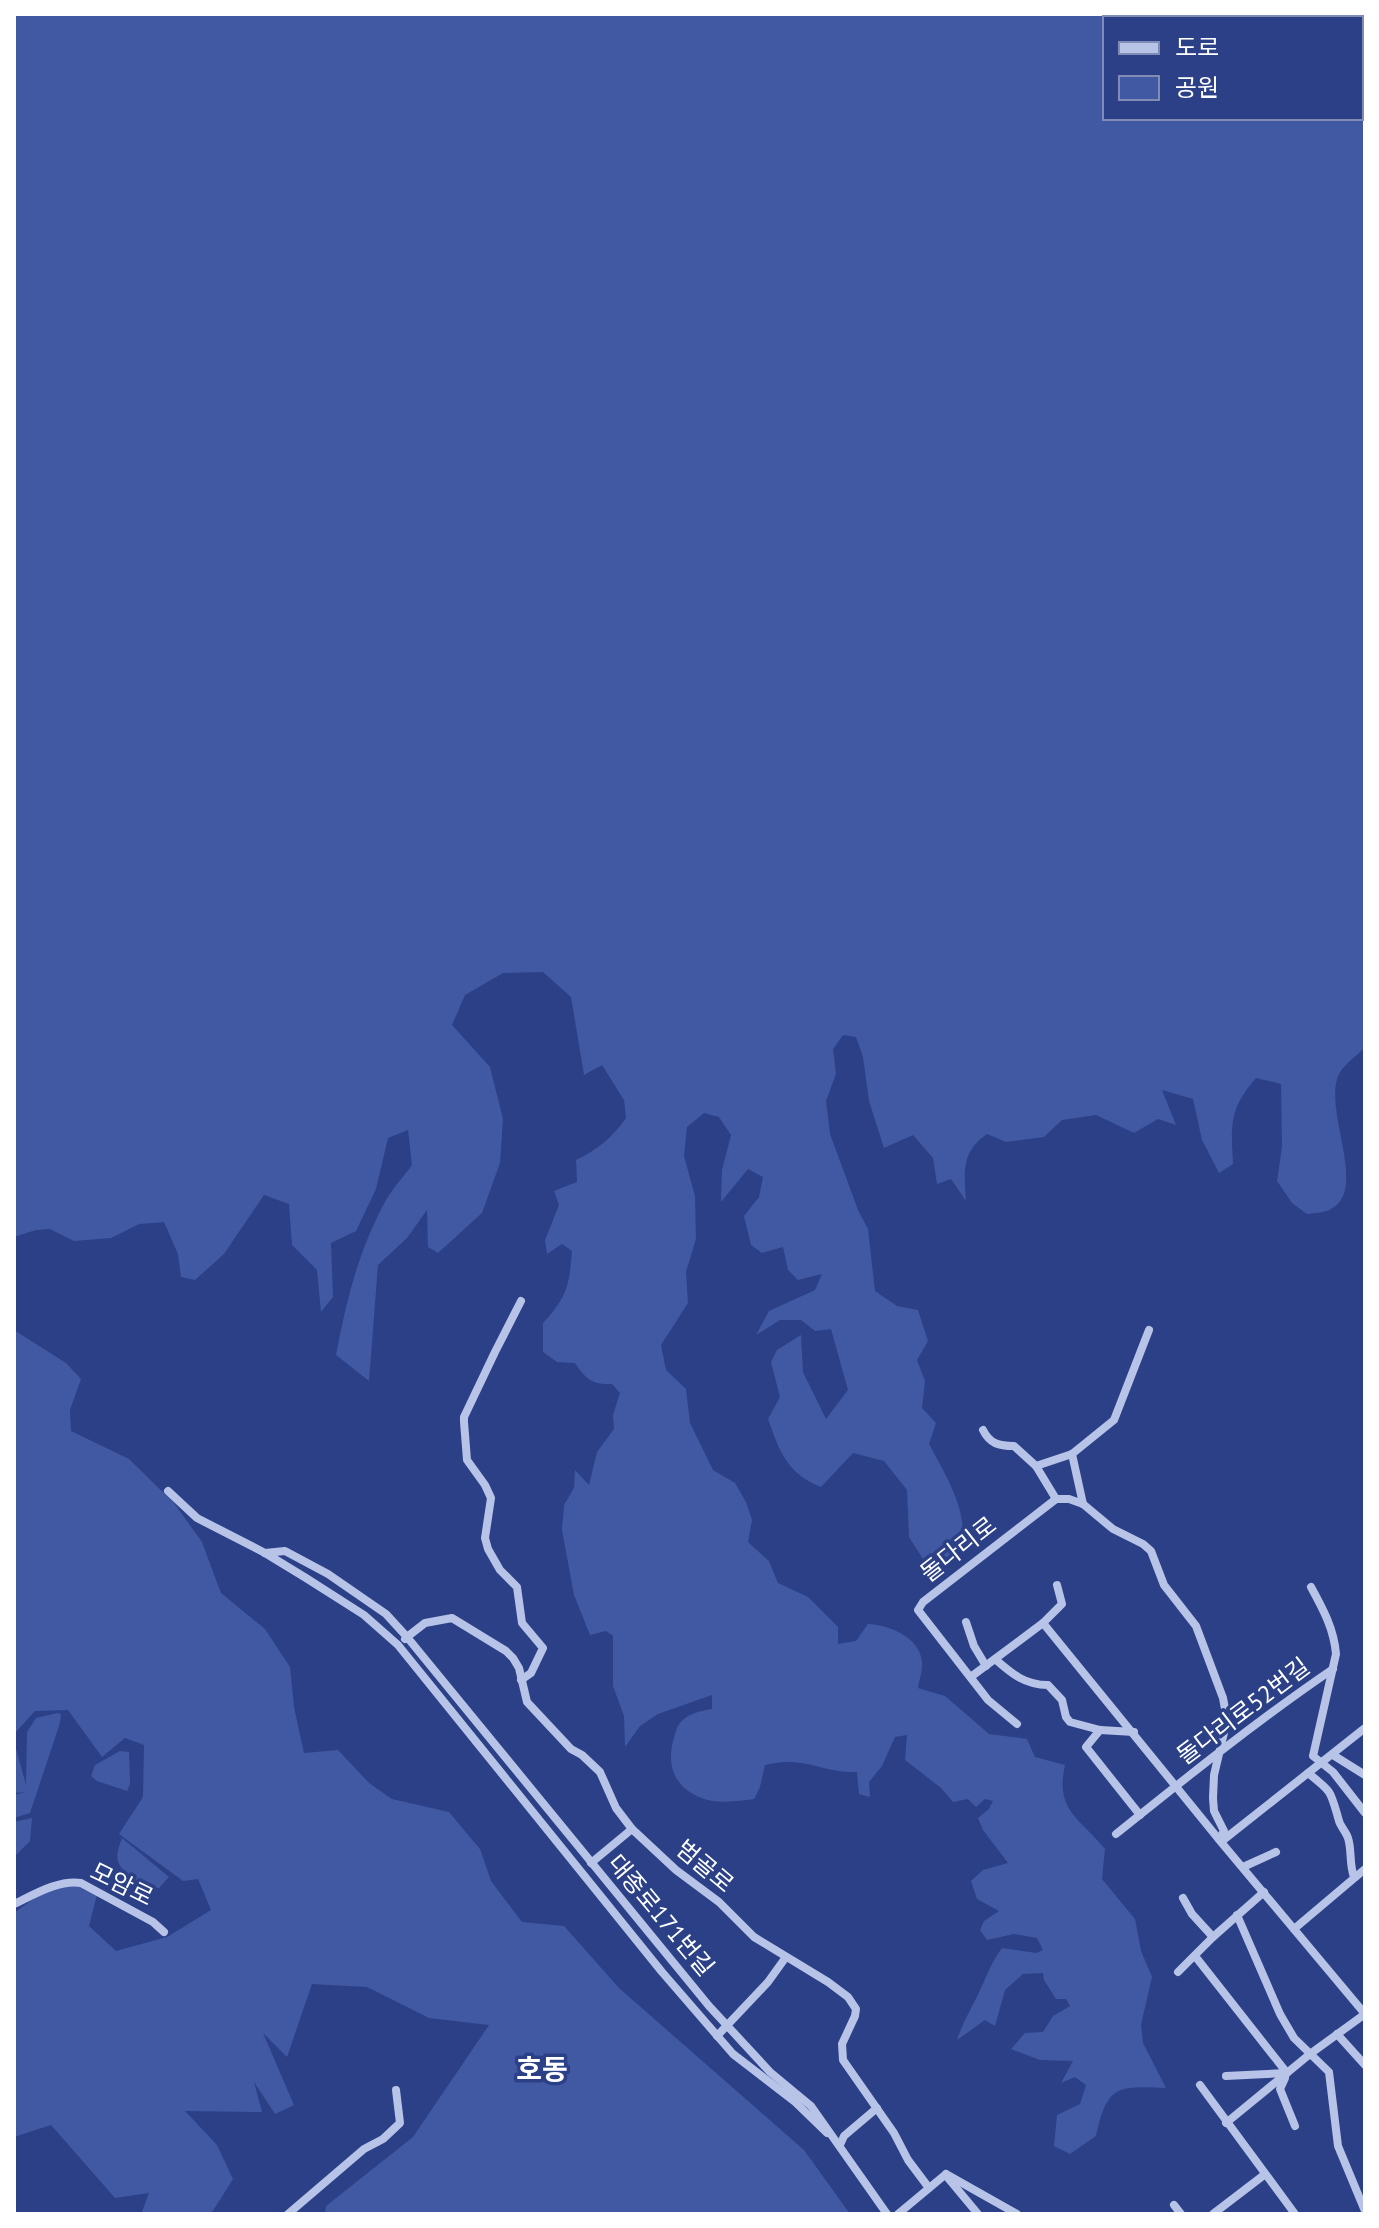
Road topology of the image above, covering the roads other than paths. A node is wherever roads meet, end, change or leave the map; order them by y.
1 (521, 1301) dead end
2 (1149, 1330) dead end
3 (983, 1430) dead end
4 (1012, 1436) dead end
5 (1014, 1446) junction
6 (1072, 1454) junction
7 (1036, 1466) junction
8 (168, 1491) dead end
9 (1056, 1499) junction
10 (1083, 1504) junction
11 (265, 1553) junction
12 (1057, 1585) dead end
13 (1311, 1587) dead end
14 (966, 1622) dead end
15 (1043, 1623) junction
16 (407, 1637) junction
17 (398, 1645) junction
18 (995, 1659) junction
19 (986, 1666) junction
20 (1333, 1669) junction
21 (972, 1676) junction
22 (521, 1680) junction
23 (1017, 1724) dead end
24 (1365, 1728) edge
25 (1100, 1730) junction
26 (1134, 1732) junction
27 (1333, 1755) junction
28 (1218, 1756) junction
29 (1322, 1763) junction
30 (1308, 1773) junction
31 (1365, 1775) edge
32 (1178, 1785) junction
33 (1365, 1813) edge
34 (1140, 1815) junction
35 (632, 1829) junction
36 (1116, 1834) dead end
37 (1220, 1841) junction
38 (1276, 1852) dead end
39 (591, 1863) junction
40 (1243, 1867) junction
41 (1365, 1869) edge
42 (1354, 1877) junction
43 (1264, 1892) junction
44 (1183, 1898) dead end
45 (14, 1904) edge
46 (1237, 1915) junction
47 (1294, 1929) junction
48 (164, 1932) dead end
49 (1213, 1937) junction
50 (1195, 1956) junction
51 (786, 1957) junction
52 (1178, 1972) dead end
53 (1365, 2014) edge
54 (727, 2025) junction
55 (1337, 2034) junction
56 (717, 2036) junction
57 (1310, 2054) junction
58 (1365, 2065) edge
59 (1287, 2073) junction
60 (1226, 2076) dead end
61 (1200, 2085) dead end
62 (396, 2090) dead end
63 (877, 2108) junction
64 (1226, 2123) junction
65 (1295, 2126) dead end
66 (840, 2145) junction
67 (946, 2174) junction
68 (1264, 2175) junction
69 (929, 2188) junction
70 (1174, 2205) dead end
71 (1365, 2211) edge
72 (288, 2214) edge
73 (887, 2214) edge
74 (898, 2214) edge
75 (978, 2214) edge
76 (1017, 2214) edge
77 (1181, 2214) edge
78 (1213, 2214) edge
79 (1295, 2214) edge

1 - 22 street
2 - 6 street
3 - 5 street
4 - 5 street
5 - 7 street
6 - 7 street
6 - 10 street
7 - 9 street
8 - 11 street
9 - 10 street
9 - 21 street, 돌다리로
10 - 28 street
11 - 16 street, 대종로171번길
11 - 17 street
12 - 15 street
13 - 20 street
14 - 19 street
15 - 18 street
15 - 26 street
16 - 17 street
16 - 22 street, 범골로
16 - 39 street, 대종로171번길
17 - 56 street
18 - 19 street
18 - 25 street
19 - 21 street
20 - 28 street, 돌다리로52번길
20 - 29 street
21 - 23 street, 돌다리로
22 - 35 street, 범골로
24 - 27 street
25 - 26 street
25 - 34 street
26 - 32 street
27 - 29 street
27 - 31 street
28 - 32 street, 돌다리로52번길
28 - 37 street
29 - 30 street
29 - 33 street
30 - 37 street
30 - 42 street
32 - 34 street
32 - 37 street
34 - 36 street
35 - 39 street
35 - 51 street, 범골로
37 - 40 street
38 - 40 street
39 - 54 street, 대종로171번길
40 - 43 street
41 - 42 street
42 - 47 street
43 - 46 street
43 - 47 street
44 - 49 street
45 - 48 street, 모암로
46 - 49 street
46 - 57 street
47 - 53 street
49 - 50 street
50 - 52 street
50 - 59 street
51 - 54 street
51 - 63 street, 범골로
53 - 55 street
54 - 56 street
54 - 66 street, 대종로171번길
55 - 57 street
55 - 58 street
56 - 66 street
57 - 59 street
57 - 71 street
59 - 60 street
59 - 64 street
59 - 65 street
61 - 64 street
62 - 72 street
63 - 66 street
63 - 69 street, 범골로
64 - 68 street
66 - 73 street, 대종로171번길
67 - 69 street
67 - 75 street
67 - 76 street
68 - 78 street
68 - 79 street
69 - 74 street
70 - 77 street

